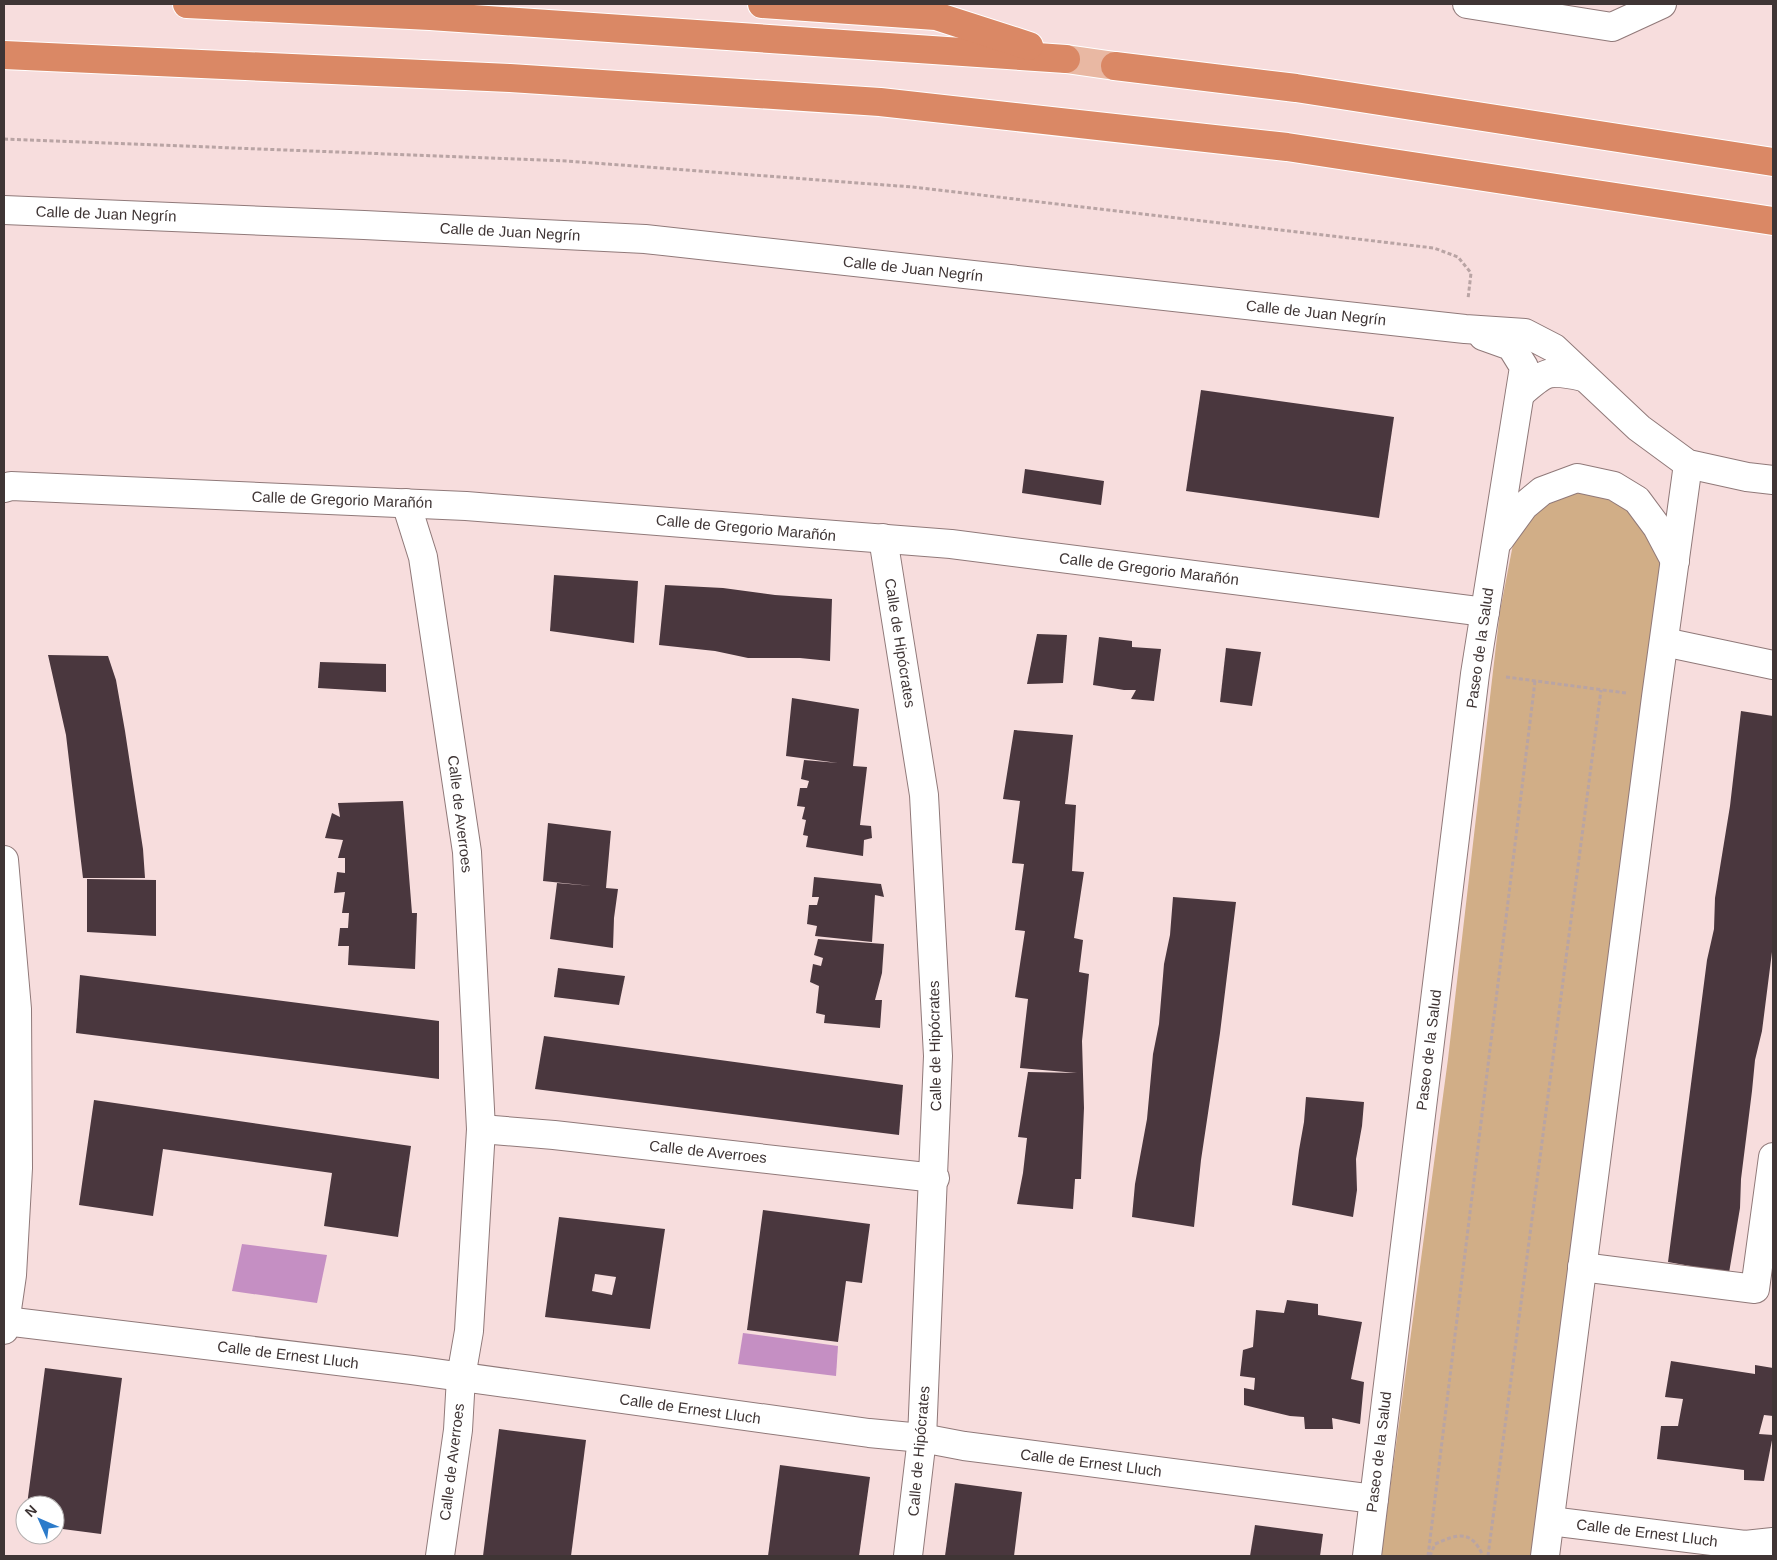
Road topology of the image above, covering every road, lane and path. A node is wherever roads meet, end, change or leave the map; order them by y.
1 (187, 4) edge
2 (762, 4) edge
3 (1467, 4) edge
4 (1636, 4) edge
5 (1662, 4) edge
6 (1612, 27) junction
7 (4, 55) edge
8 (1066, 59) junction
9 (1114, 66) joint
10 (4, 139) edge
11 (1773, 162) edge
12 (4, 210) edge
13 (1773, 221) edge
14 (1465, 329) junction
15 (1583, 377) junction
16 (1520, 394) junction
17 (1688, 464) junction
18 (1773, 480) edge
19 (4, 488) edge
20 (406, 503) junction
21 (883, 538) junction
22 (1496, 544) junction
23 (1675, 561) junction
24 (1485, 612) junction
25 (1664, 642) junction
26 (1773, 665) edge
27 (1475, 674) junction
28 (1535, 681) junction
29 (1601, 690) junction
30 (1656, 697) junction
31 (4, 860) edge
32 (481, 1129) junction
33 (1773, 1157) edge
34 (934, 1178) junction
35 (1582, 1267) junction
36 (4, 1326) edge
37 (461, 1377) junction
38 (922, 1438) junction
39 (1374, 1499) junction
40 (1550, 1521) junction
41 (1773, 1542) edge
42 (440, 1556) edge
43 (908, 1556) edge
44 (1366, 1556) edge
45 (1429, 1556) edge
46 (1483, 1556) edge
47 (1488, 1556) edge
48 (1545, 1556) edge

1 - 8 highway
2 - 8 highway
3 - 6 street
4 - 6 street
5 - 6 street
7 - 13 highway
8 - 9 main road
9 - 11 highway
10 - 14 path
12 - 14 street, Calle de Juan Negrín
14 - 15 street, Calle de Juan Negrín
14 - 16 street, Paseo de la Salud
15 - 16 street
15 - 17 street, Calle de Juan Negrín
16 - 22 street, Paseo de la Salud
17 - 18 street, Calle de Juan Negrín
17 - 23 street
19 - 20 street, Calle de Gregorio Marañón
20 - 21 street, Calle de Gregorio Marañón
20 - 32 street, Calle de Averroes
21 - 24 street, Calle de Gregorio Marañón
21 - 34 street, Calle de Hipócrates
22 - 23 street, Paseo de la Salud
22 - 24 street, Paseo de la Salud
23 - 25 street
24 - 27 street, Paseo de la Salud
25 - 26 street
25 - 30 street
27 - 28 path
27 - 39 street, Paseo de la Salud
28 - 29 path
28 - 45 path
29 - 30 path
29 - 47 path
30 - 35 street
31 - 36 street
32 - 34 street, Calle de Averroes
32 - 37 street, Calle de Averroes
33 - 35 street
34 - 38 street, Calle de Hipócrates
35 - 40 street
36 - 37 street, Calle de Ernest Lluch
37 - 38 street, Calle de Ernest Lluch
37 - 42 street, Calle de Averroes
38 - 39 street, Calle de Ernest Lluch
38 - 43 street, Calle de Hipócrates
39 - 44 street, Paseo de la Salud
40 - 41 street, Calle de Ernest Lluch
40 - 48 street
45 - 46 path

